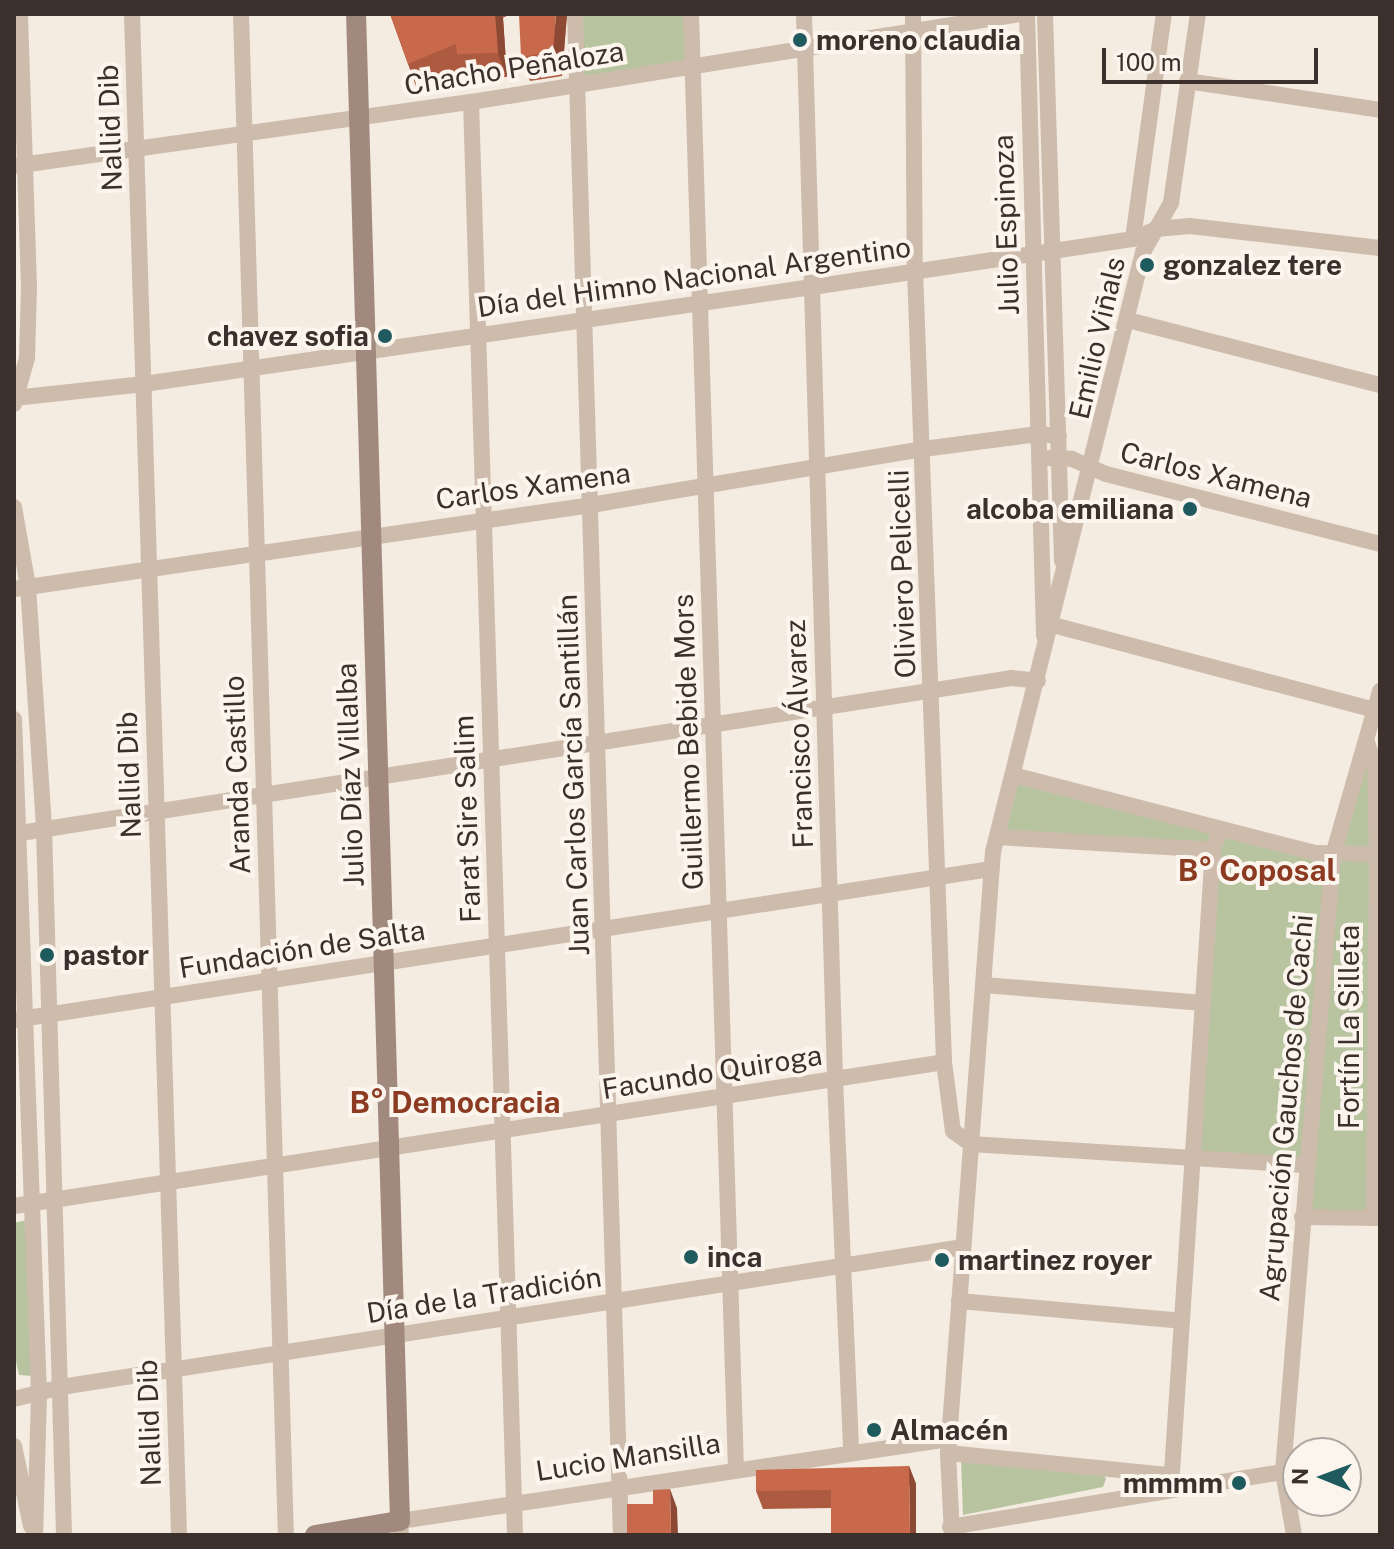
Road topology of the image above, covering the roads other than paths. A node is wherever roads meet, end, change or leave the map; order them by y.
1 (20, 14) edge
2 (132, 14) edge
3 (241, 14) edge
4 (356, 14) edge
5 (575, 14) edge
6 (691, 14) edge
7 (804, 14) edge
8 (1020, 14) edge
9 (1027, 14) edge
10 (1045, 14) edge
11 (1164, 14) edge
12 (1198, 14) edge
13 (913, 22) edge
14 (805, 48) junction
15 (692, 67) junction
16 (1187, 81) junction
17 (577, 84) junction
18 (471, 102) junction
19 (1380, 110) edge
20 (359, 117) junction
21 (243, 132) junction
22 (137, 148) junction
23 (19, 165) edge
24 (1156, 229) junction
25 (1133, 239) junction
26 (1380, 248) edge
27 (1052, 249) junction
28 (1032, 251) junction
29 (915, 270) junction
30 (812, 287) junction
31 (700, 303) junction
32 (583, 320) junction
33 (1128, 320) junction
34 (479, 334) junction
35 (364, 352) junction
36 (248, 369) junction
37 (144, 384) junction
38 (1380, 385) edge
39 (15, 400) edge
40 (1039, 434) junction
41 (1059, 436) junction
42 (923, 449) junction
43 (1040, 458) junction
44 (1060, 458) junction
45 (817, 466) junction
46 (1092, 470) junction
47 (707, 486) junction
48 (591, 505) junction
49 (14, 507) edge
50 (15, 516) edge
51 (485, 519) junction
52 (370, 536) junction
53 (1380, 544) edge
54 (256, 553) junction
55 (14, 564) edge
56 (149, 569) junction
57 (1063, 583) junction
58 (21, 587) edge
59 (1053, 625) junction
60 (1045, 657) junction
61 (1038, 681) junction
62 (932, 690) junction
63 (1380, 691) edge
64 (825, 708) junction
65 (1375, 710) junction
66 (14, 719) edge
67 (713, 726) junction
68 (599, 741) junction
69 (1367, 742) junction
70 (491, 757) junction
71 (1013, 775) junction
72 (378, 776) junction
73 (263, 792) junction
74 (156, 810) junction
75 (44, 828) junction
76 (1220, 830) junction
77 (17, 833) edge
78 (997, 837) junction
79 (1213, 850) junction
80 (1378, 854) edge
81 (1333, 855) junction
82 (991, 869) junction
83 (937, 875) junction
84 (830, 893) junction
85 (719, 909) junction
86 (604, 928) junction
87 (498, 943) junction
88 (383, 963) junction
89 (269, 980) junction
90 (984, 985) junction
91 (162, 997) junction
92 (1203, 1003) junction
93 (49, 1016) junction
94 (20, 1019) edge
95 (944, 1062) junction
96 (835, 1080) junction
97 (725, 1096) junction
98 (608, 1114) junction
99 (501, 1129) junction
100 (971, 1144) junction
101 (387, 1146) junction
102 (1193, 1158) junction
103 (272, 1164) junction
104 (1304, 1165) junction
105 (166, 1181) junction
106 (54, 1199) junction
107 (33, 1203) junction
108 (14, 1206) edge
109 (1302, 1217) junction
110 (1377, 1218) edge
111 (963, 1247) junction
112 (841, 1267) junction
113 (729, 1285) junction
114 (615, 1301) junction
115 (959, 1301) junction
116 (510, 1319) junction
117 (1181, 1321) junction
118 (395, 1334) junction
119 (281, 1352) junction
120 (173, 1369) junction
121 (61, 1387) junction
122 (39, 1395) junction
123 (14, 1399) edge
124 (1286, 1437) edge
125 (14, 1446) edge
126 (949, 1446) junction
127 (851, 1452) junction
128 (736, 1469) junction
129 (1282, 1472) edge
130 (1170, 1481) junction
131 (619, 1487) junction
132 (514, 1503) junction
133 (401, 1528) edge
134 (951, 1531) edge
135 (34, 1535) edge
136 (64, 1535) edge
137 (179, 1535) edge
138 (286, 1535) edge
139 (315, 1535) edge
140 (515, 1535) edge
141 (621, 1535) edge

1 - 23 street
2 - 22 street, Nallid Dib
3 - 21 street, Aranda Castillo
4 - 20 street, Julio Díaz Villalba
5 - 17 street, Juan Carlos García Santillán
6 - 15 street, Guillermo Bebide Mors
7 - 14 street, Francisco Álvarez
8 - 13 street, Chacho Peñaloza
9 - 28 street, Julio Espinoza
10 - 27 street, Julio Espinoza
11 - 25 street, Emilio Viñals
12 - 16 street, Emilio Viñals
13 - 14 street, Chacho Peñaloza
13 - 29 street, Oliviero Pelicelli
14 - 15 street, Chacho Peñaloza
14 - 30 street, Francisco Álvarez
15 - 17 street, Chacho Peñaloza
15 - 31 street, Guillermo Bebide Mors
16 - 19 street
16 - 24 street, Emilio Viñals
17 - 18 street, Chacho Peñaloza
17 - 32 street, Juan Carlos García Santillán
18 - 20 street, Chacho Peñaloza
18 - 34 street, Farat Sire Salim
20 - 21 street, Chacho Peñaloza
20 - 35 street, Julio Díaz Villalba
21 - 22 street, Chacho Peñaloza
21 - 36 street, Aranda Castillo
22 - 23 street, Chacho Peñaloza
22 - 37 street, Nallid Dib
23 - 39 street
24 - 25 street, Día del Himno Nacional Argentino
24 - 26 street, Día del Himno Nacional Argentino
24 - 33 street, Emilio Viñals
25 - 27 street, Día del Himno Nacional Argentino
27 - 28 street, Día del Himno Nacional Argentino
27 - 41 street, Julio Espinoza
28 - 29 street, Día del Himno Nacional Argentino
28 - 40 street, Julio Espinoza
29 - 30 street, Día del Himno Nacional Argentino
29 - 42 street, Oliviero Pelicelli
30 - 31 street, Día del Himno Nacional Argentino
30 - 45 street, Francisco Álvarez
31 - 32 street, Día del Himno Nacional Argentino
31 - 47 street, Guillermo Bebide Mors
32 - 34 street, Día del Himno Nacional Argentino
32 - 48 street, Juan Carlos García Santillán
33 - 38 street
33 - 46 street, Emilio Viñals
34 - 35 street, Día del Himno Nacional Argentino
34 - 51 street, Farat Sire Salim
35 - 36 street, Día del Himno Nacional Argentino
35 - 52 street, Julio Díaz Villalba
36 - 37 street, Día del Himno Nacional Argentino
36 - 54 street, Aranda Castillo
37 - 39 street, Día del Himno Nacional Argentino
37 - 56 street, Nallid Dib
40 - 41 street, Carlos Xamena
40 - 42 street, Carlos Xamena
40 - 43 street, Julio Espinoza
41 - 44 street, Julio Espinoza
42 - 45 street, Carlos Xamena
42 - 62 street, Oliviero Pelicelli
43 - 44 street, Carlos Xamena
43 - 60 street, Julio Espinoza
44 - 46 street, Carlos Xamena
44 - 57 street, Julio Espinoza
45 - 47 street, Carlos Xamena
45 - 64 street, Francisco Álvarez
46 - 53 street, Carlos Xamena
46 - 57 street, Emilio Viñals
47 - 48 street, Carlos Xamena
47 - 67 street, Guillermo Bebide Mors
48 - 51 street, Carlos Xamena
48 - 68 street, Juan Carlos García Santillán
49 - 50 street
50 - 55 street
50 - 58 street
51 - 52 street, Carlos Xamena
51 - 70 street, Farat Sire Salim
52 - 54 street, Carlos Xamena
52 - 72 street, Julio Díaz Villalba
54 - 56 street, Carlos Xamena
54 - 73 street, Aranda Castillo
56 - 58 street, Carlos Xamena
56 - 74 street, Nallid Dib
57 - 59 street
58 - 75 street
59 - 60 street
59 - 65 street
60 - 61 street
61 - 62 street
61 - 71 street
62 - 64 street
62 - 83 street, Oliviero Pelicelli
63 - 65 street, Agrupación Gauchos de Cachi
64 - 67 street
64 - 84 street, Francisco Álvarez
65 - 69 street, Agrupación Gauchos de Cachi
66 - 77 street
67 - 68 street
67 - 85 street, Guillermo Bebide Mors
68 - 70 street
68 - 86 street, Juan Carlos García Santillán
69 - 80 street, Fortín La Silleta
69 - 81 street, Agrupación Gauchos de Cachi
70 - 72 street
70 - 87 street, Farat Sire Salim
71 - 76 street
71 - 78 street
72 - 73 street
72 - 88 street, Julio Díaz Villalba
73 - 74 street
73 - 89 street, Aranda Castillo
74 - 75 street
74 - 91 street, Nallid Dib
75 - 77 street
75 - 93 street
76 - 79 street
76 - 81 street
77 - 94 street
78 - 79 street
78 - 82 street
79 - 92 street
80 - 81 street
80 - 110 street, Fortín La Silleta
81 - 104 street, Agrupación Gauchos de Cachi
82 - 83 street, Fundación de Salta
82 - 90 street
83 - 84 street, Fundación de Salta
83 - 95 street, Oliviero Pelicelli
84 - 85 street, Fundación de Salta
84 - 96 street, Francisco Álvarez
85 - 86 street, Fundación de Salta
85 - 97 street, Guillermo Bebide Mors
86 - 87 street, Fundación de Salta
86 - 98 street, Juan Carlos García Santillán
87 - 88 street, Fundación de Salta
87 - 99 street, Farat Sire Salim
88 - 89 street, Fundación de Salta
88 - 101 street, Julio Díaz Villalba
89 - 91 street, Fundación de Salta
89 - 103 street, Aranda Castillo
90 - 92 street
90 - 100 street
91 - 93 street, Fundación de Salta
91 - 105 street, Nallid Dib
92 - 102 street
93 - 94 street, Fundación de Salta
93 - 106 street
94 - 107 street
95 - 96 street, Facundo Quiroga
95 - 100 street, Oliviero Pelicelli
96 - 97 street, Facundo Quiroga
96 - 112 street, Francisco Álvarez
97 - 98 street, Facundo Quiroga
97 - 113 street, Guillermo Bebide Mors
98 - 99 street, Facundo Quiroga
98 - 114 street, Juan Carlos García Santillán
99 - 101 street, Facundo Quiroga
99 - 116 street, Farat Sire Salim
100 - 102 street
100 - 111 street
101 - 103 street, Facundo Quiroga
101 - 118 street, Julio Díaz Villalba
102 - 104 street
102 - 117 street
103 - 105 street, Facundo Quiroga
103 - 119 street, Aranda Castillo
104 - 109 street, Agrupación Gauchos de Cachi
105 - 106 street, Facundo Quiroga
105 - 120 street, Nallid Dib
106 - 107 street, Facundo Quiroga
106 - 121 street
107 - 108 street, Facundo Quiroga
107 - 122 street
109 - 110 street
109 - 124 street, Agrupación Gauchos de Cachi
111 - 112 street, Día de la Tradición
111 - 115 street
112 - 113 street, Día de la Tradición
112 - 127 street, Francisco Álvarez
113 - 114 street, Día de la Tradición
113 - 128 street, Guillermo Bebide Mors
114 - 116 street, Día de la Tradición
114 - 131 street, Juan Carlos García Santillán
115 - 117 street
115 - 126 street
116 - 118 street, Día de la Tradición
116 - 132 street, Farat Sire Salim
117 - 130 street
118 - 119 street, Día de la Tradición
118 - 133 street, Julio Díaz Villalba
119 - 120 street, Día de la Tradición
119 - 138 street, Aranda Castillo
120 - 121 street, Día de la Tradición
120 - 137 street, Nallid Dib
121 - 122 street, Día de la Tradición
121 - 136 street
122 - 123 street, Día de la Tradición
122 - 135 street
125 - 135 street
126 - 127 street, Lucio Mansilla
126 - 130 street, Lucio Mansilla
126 - 134 street
127 - 128 street, Lucio Mansilla
128 - 131 street, Lucio Mansilla
129 - 130 street
130 - 134 street
131 - 132 street, Lucio Mansilla
131 - 141 street, Juan Carlos García Santillán
132 - 133 street, Lucio Mansilla
132 - 140 street, Farat Sire Salim
133 - 139 street, Lucio Mansilla

